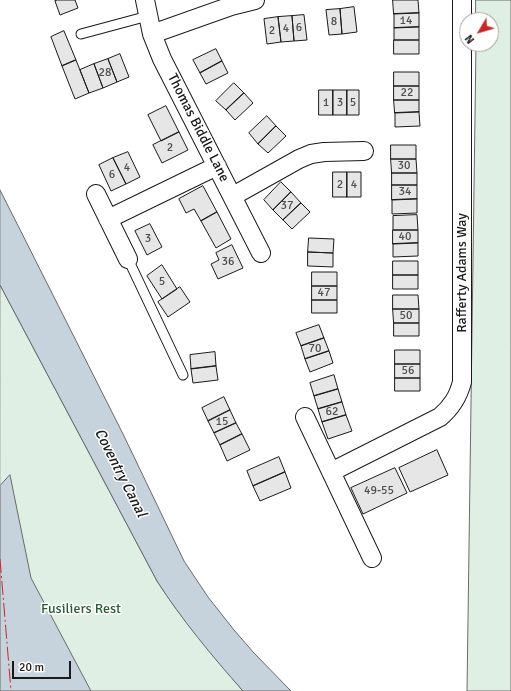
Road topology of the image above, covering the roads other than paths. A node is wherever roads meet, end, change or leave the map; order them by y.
1 (255, 0) edge
2 (462, 0) edge
3 (146, 8) edge
4 (81, 34) dead end
5 (152, 34) junction
6 (364, 151) dead end
7 (218, 166) junction
8 (96, 194) dead end
9 (232, 196) junction
10 (108, 219) junction
11 (261, 253) dead end
12 (128, 259) joint
13 (183, 375) dead end
14 (305, 417) dead end
15 (331, 472) junction
16 (372, 558) dead end

1 - 5 street
2 - 15 street, Rafferty Adams Way
3 - 4 lane
3 - 5 street, Thomas Biddle Lane
5 - 7 street, Thomas Biddle Lane
6 - 9 street
7 - 9 street, Thomas Biddle Lane
7 - 10 street
8 - 10 street
9 - 11 street, Thomas Biddle Lane
10 - 12 street
12 - 13 lane
14 - 15 street
15 - 16 street

